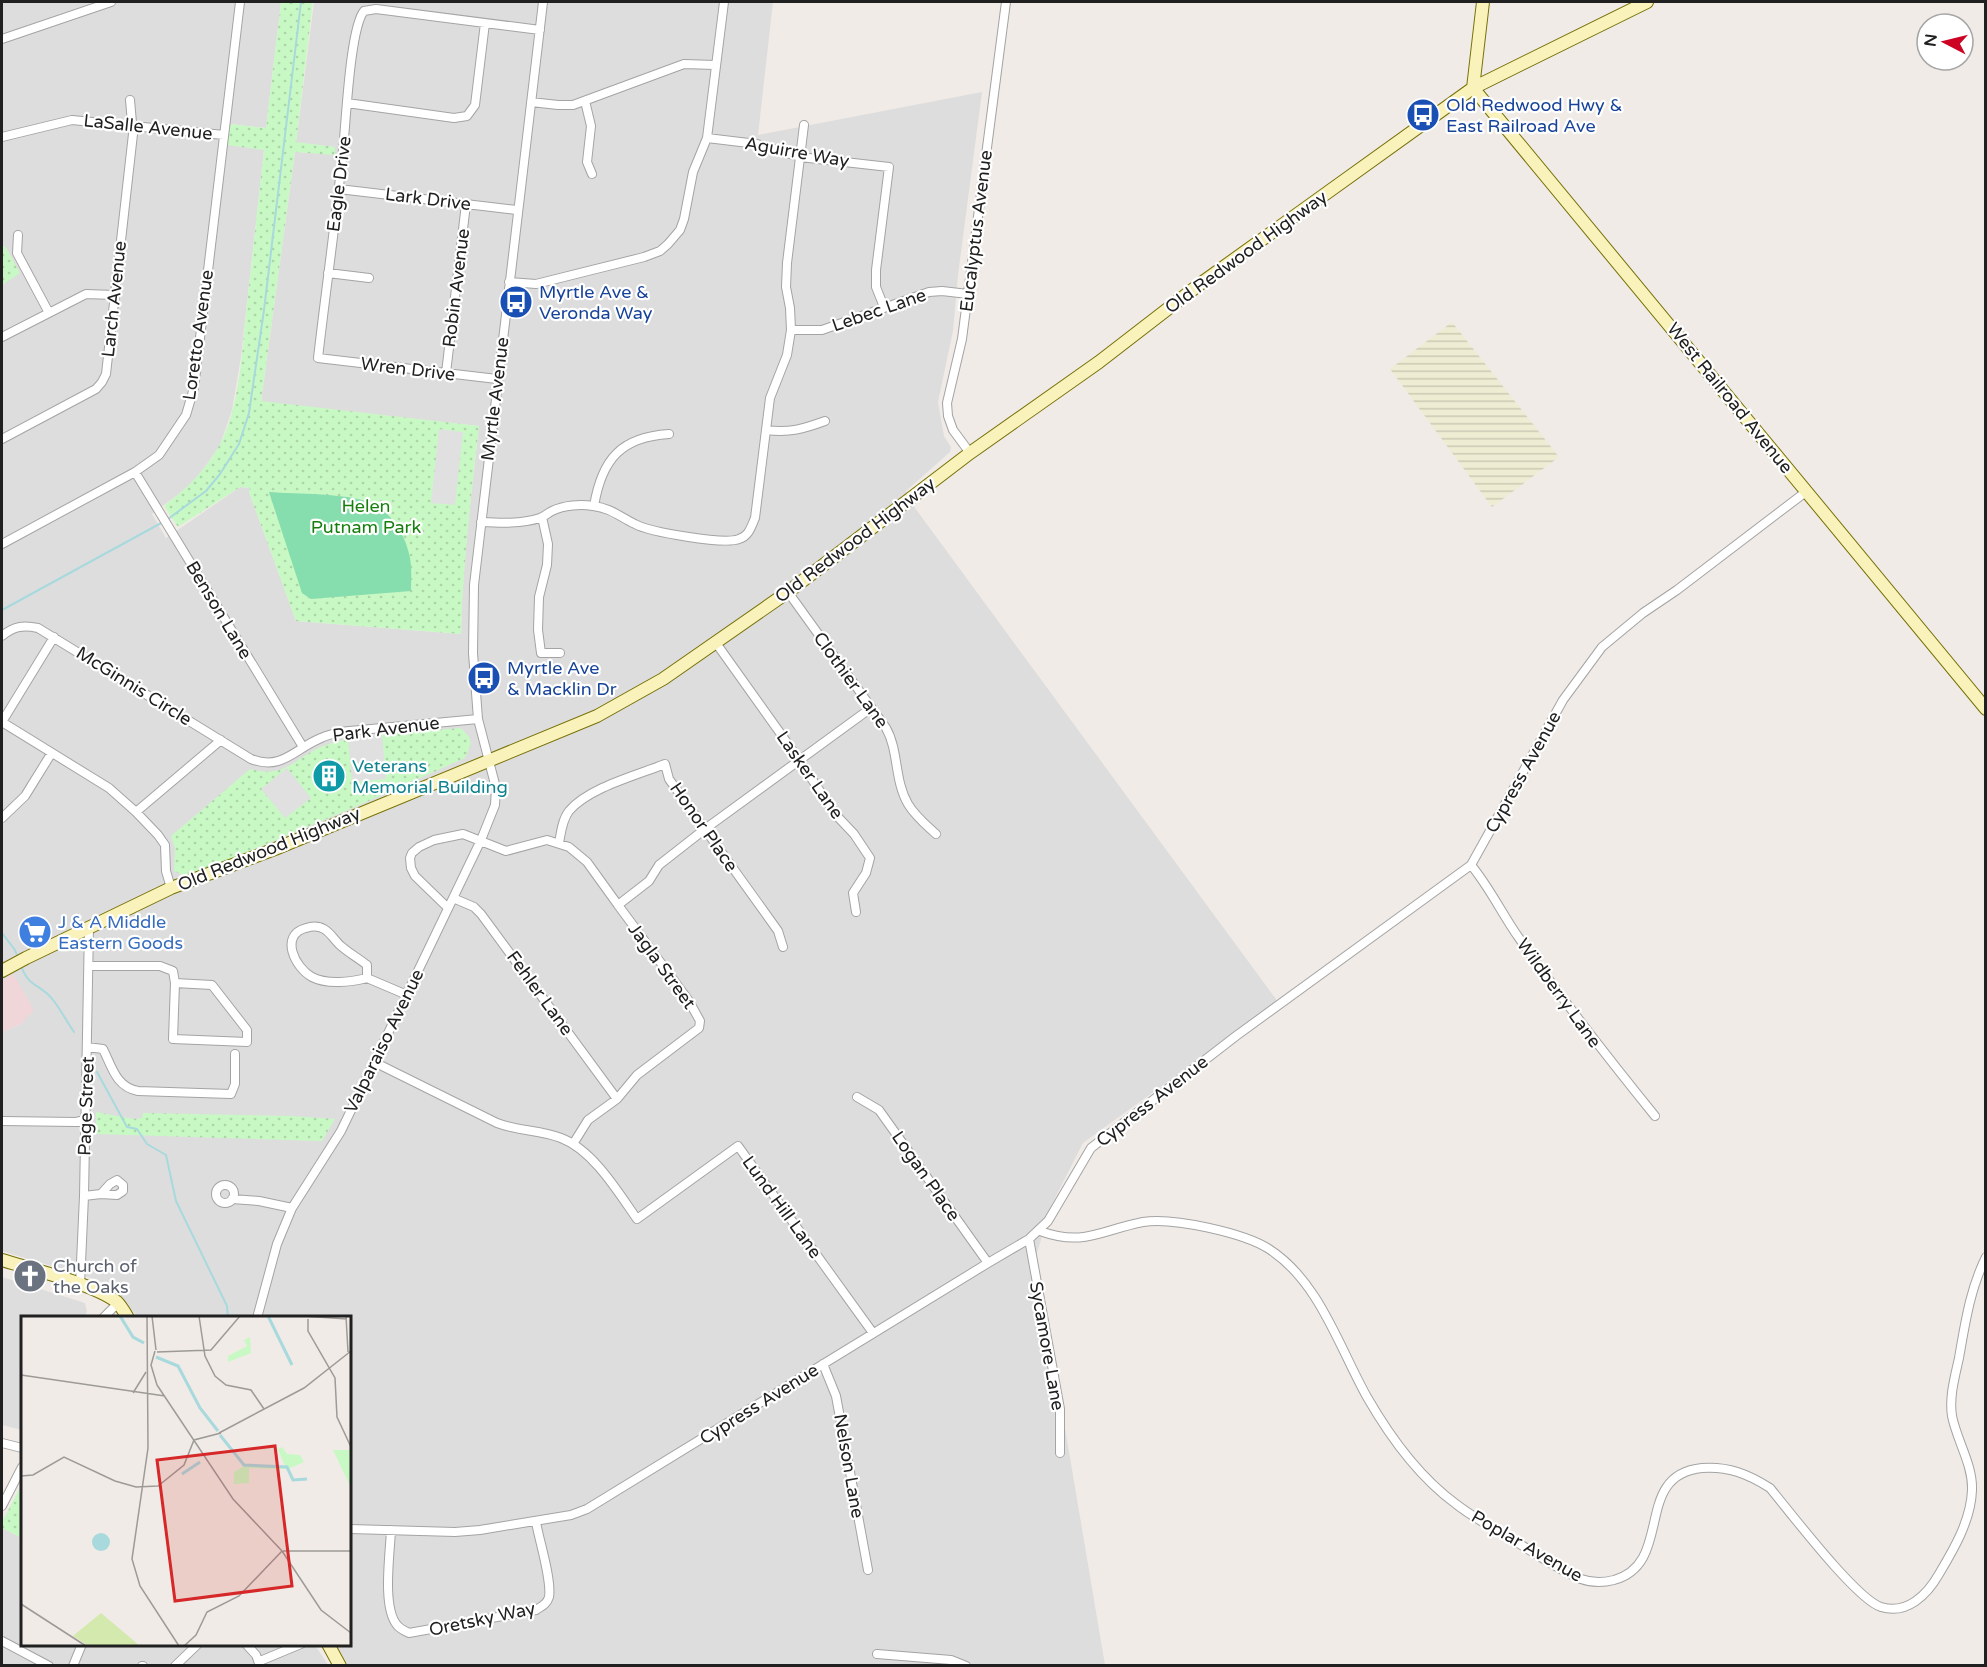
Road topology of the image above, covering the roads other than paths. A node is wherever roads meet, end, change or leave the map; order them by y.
1 (111, 2) edge
2 (240, 2) edge
3 (543, 2) edge
4 (724, 2) edge
5 (1006, 2) edge
6 (1483, 2) edge
7 (1647, 2) edge
8 (484, 23) junction
9 (540, 30) junction
10 (2, 39) edge
11 (716, 65) junction
12 (1473, 88) junction
13 (130, 100) dead end
14 (585, 101) junction
15 (531, 102) junction
16 (347, 103) junction
17 (134, 124) junction
18 (804, 125) dead end
19 (224, 135) junction
20 (2, 137) edge
21 (707, 138) junction
22 (800, 156) junction
23 (592, 174) dead end
24 (339, 189) junction
25 (466, 204) junction
26 (518, 210) junction
27 (18, 236) dead end
28 (328, 273) junction
29 (369, 278) dead end
30 (509, 282) junction
31 (968, 294) junction
32 (114, 295) junction
33 (884, 307) junction
34 (48, 311) junction
35 (792, 330) junction
36 (2, 337) edge
37 (318, 358) joint
38 (446, 373) junction
39 (497, 380) junction
40 (825, 421) dead end
41 (766, 430) junction
42 (669, 434) dead end
43 (2, 439) edge
44 (970, 453) junction
45 (135, 472) junction
46 (1808, 491) junction
47 (594, 506) junction
48 (542, 517) junction
49 (481, 522) junction
50 (2, 544) edge
51 (788, 592) junction
52 (2, 636) edge
53 (54, 637) junction
54 (716, 644) junction
55 (560, 653) dead end
56 (1984, 705) edge
57 (871, 708) junction
58 (478, 719) junction
59 (2, 722) edge
60 (221, 740) junction
61 (303, 747) junction
62 (51, 754) junction
63 (489, 760) junction
64 (800, 760) junction
65 (264, 763) joint
66 (136, 812) junction
67 (2, 819) edge
68 (705, 829) junction
69 (936, 834) dead end
70 (481, 840) junction
71 (559, 843) junction
72 (1472, 865) junction
73 (171, 888) junction
74 (453, 898) junction
75 (618, 905) junction
76 (448, 908) junction
77 (856, 912) dead end
78 (89, 927) junction
79 (783, 947) dead end
80 (89, 966) junction
81 (2, 971) edge
82 (367, 978) junction
83 (174, 983) junction
84 (407, 995) junction
85 (87, 1047) junction
86 (235, 1054) dead end
87 (374, 1062) junction
88 (857, 1097) dead end
89 (617, 1099) junction
90 (1655, 1116) dead end
91 (2, 1120) edge
92 (85, 1120) junction
93 (573, 1144) junction
94 (101, 1194) dead end
95 (84, 1196) junction
96 (232, 1199) dead end
97 (292, 1208) junction
98 (1040, 1231) junction
99 (1029, 1239) junction
100 (1986, 1257) edge
101 (2, 1260) edge
102 (988, 1263) junction
103 (80, 1285) junction
104 (118, 1303) junction
105 (104, 1316) edge
106 (127, 1316) edge
107 (257, 1316) edge
108 (873, 1333) junction
109 (824, 1364) junction
110 (2, 1443) edge
111 (21, 1448) edge
112 (1060, 1453) dead end
113 (21, 1469) edge
114 (2, 1506) edge
115 (536, 1522) junction
116 (351, 1529) edge
117 (391, 1530) junction
118 (868, 1570) dead end
119 (2, 1641) edge
120 (81, 1646) edge
121 (196, 1646) edge
122 (247, 1646) edge
123 (297, 1646) edge
124 (329, 1646) edge
125 (877, 1654) dead end
126 (260, 1663) edge
127 (49, 1665) edge
128 (73, 1665) edge
129 (175, 1665) edge
130 (339, 1665) edge
131 (966, 1665) edge

1 - 10 street
2 - 19 street, Loretto Avenue
3 - 9 street, Myrtle Avenue
4 - 11 street
5 - 31 street, Eucalyptus Avenue
6 - 12 main road
7 - 12 main road, Old Redwood Highway
8 - 9 street
8 - 16 street, Eagle Drive
8 - 16 street
9 - 15 street, Myrtle Avenue
11 - 14 street
11 - 21 street
12 - 44 main road, Old Redwood Highway
12 - 46 main road, West Railroad Avenue
13 - 17 street, Larch Avenue
14 - 15 street
14 - 23 street
15 - 26 street, Myrtle Avenue
16 - 24 street, Eagle Drive
17 - 19 street, LaSalle Avenue
17 - 20 street, LaSalle Avenue
17 - 32 street, Larch Avenue
18 - 22 street
19 - 45 street, Loretto Avenue
21 - 22 street, Aguirre Way
21 - 30 street
22 - 33 street, Aguirre Way
22 - 35 street
24 - 25 street, Lark Drive
24 - 28 street, Eagle Drive
25 - 26 street, Lark Drive
25 - 38 street, Robin Avenue
26 - 30 street, Myrtle Avenue
27 - 34 street
28 - 29 street
28 - 37 street, Eagle Drive
30 - 39 street, Myrtle Avenue
31 - 33 street, Lebec Lane
31 - 44 street, Eucalyptus Avenue
32 - 34 street
32 - 43 street, Larch Avenue
33 - 35 street, Lebec Lane
34 - 36 street
35 - 41 street
37 - 38 street, Wren Drive
38 - 39 street, Wren Drive
39 - 49 street, Myrtle Avenue
40 - 41 street
41 - 47 street
42 - 47 street
44 - 51 main road, Old Redwood Highway
45 - 50 street, Loretto Avenue
45 - 61 street, Benson Lane
46 - 56 main road, West Railroad Avenue
46 - 72 street, Cypress Avenue
47 - 48 street
48 - 49 street
48 - 55 street
49 - 58 street, Myrtle Avenue
51 - 54 main road, Old Redwood Highway
51 - 57 street, Clothier Lane
52 - 53 street, McGinnis Circle
53 - 59 street
53 - 60 street, McGinnis Circle
54 - 63 main road, Old Redwood Highway
54 - 64 street, Lasker Lane
57 - 64 street, Jagla Street
57 - 69 street, Clothier Lane
58 - 61 street, Park Avenue
58 - 63 street, Myrtle Avenue
59 - 62 street
60 - 65 street, McGinnis Circle
60 - 66 street
61 - 65 street, Park Avenue
62 - 66 street
62 - 67 street
63 - 70 street, Valparaiso Avenue
63 - 73 main road, Old Redwood Highway
64 - 68 street, Jagla Street
64 - 77 street, Lasker Lane
66 - 73 street
68 - 71 street, Honor Place
68 - 75 street, Jagla Street
68 - 79 street, Honor Place
70 - 71 street
70 - 74 street, Valparaiso Avenue
70 - 76 street
71 - 75 street, Jagla Street
72 - 90 street, Wildberry Lane
72 - 98 street, Cypress Avenue
73 - 78 main road, Old Redwood Highway
74 - 76 street, Valparaiso Avenue
74 - 89 street, Fehler Lane
75 - 89 street, Jagla Street
76 - 84 street, Valparaiso Avenue
78 - 80 street, Page Street
78 - 81 main road, Old Redwood Highway
80 - 83 street
80 - 85 street, Page Street
82 - 82 street
82 - 84 street
83 - 83 street
84 - 87 street, Valparaiso Avenue
85 - 86 street
85 - 92 street, Page Street
87 - 93 street, Lund Hill Lane
87 - 97 street, Valparaiso Avenue
88 - 102 street, Logan Place
89 - 93 street, Jagla Street
91 - 92 street
92 - 95 street, Page Street
93 - 108 street, Lund Hill Lane
94 - 95 street
95 - 103 street, Page Street
96 - 97 street
97 - 107 street, Valparaiso Avenue
98 - 99 street, Cypress Avenue
98 - 100 street, Poplar Avenue
99 - 102 street, Cypress Avenue
99 - 112 street, Sycamore Lane
101 - 103 main road
102 - 108 street, Cypress Avenue
103 - 104 main road
104 - 105 street
104 - 106 main road
108 - 109 street, Cypress Avenue
109 - 115 street, Cypress Avenue
109 - 118 street, Nelson Lane
110 - 111 street
113 - 114 street
115 - 117 street, Cypress Avenue
115 - 117 street, Oretsky Way
116 - 117 street, Cypress Avenue
119 - 127 street
120 - 128 street
121 - 129 street
122 - 126 street
123 - 126 street
124 - 130 main road
125 - 131 street

